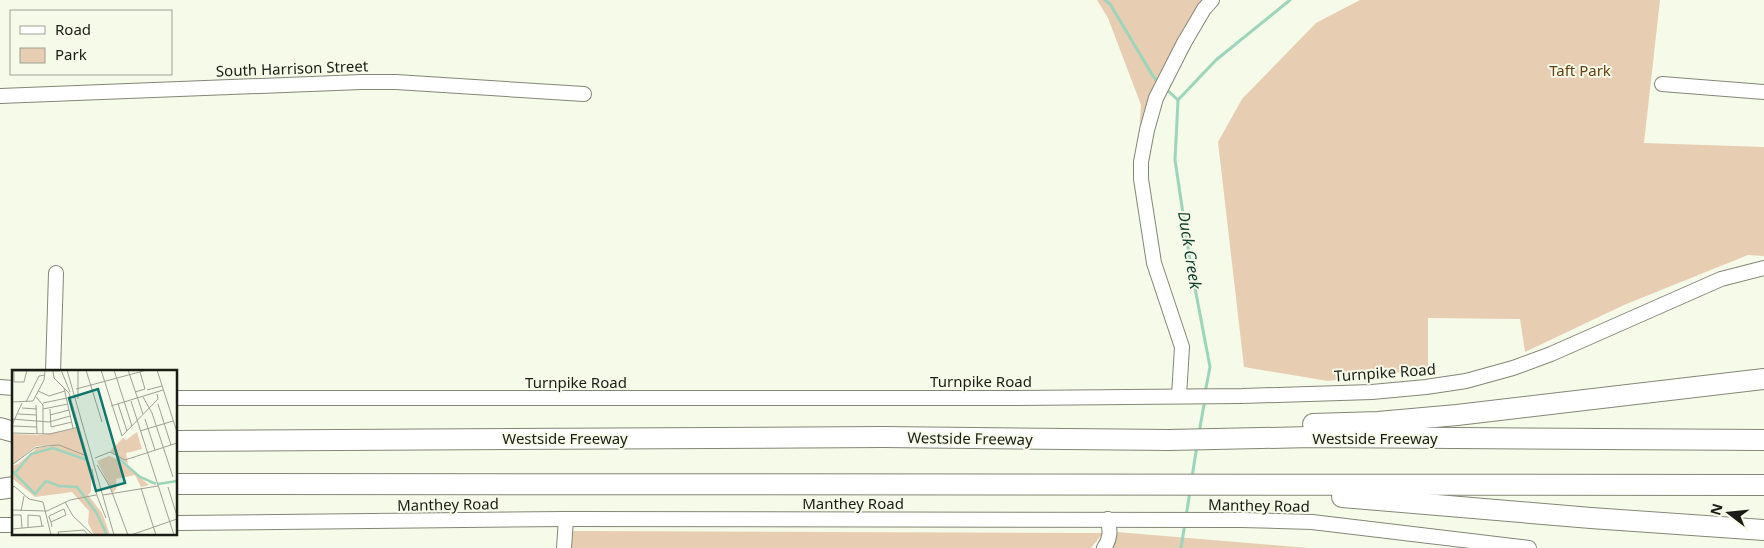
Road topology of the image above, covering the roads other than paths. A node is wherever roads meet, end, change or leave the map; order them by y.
1 (1212, 0) edge
2 (1662, 84) dead end
3 (1764, 92) edge
4 (584, 94) dead end
5 (0, 96) edge
6 (1764, 268) edge
7 (56, 273) dead end
8 (54, 370) edge
9 (1764, 379) edge
10 (1183, 396) junction
11 (178, 398) edge
12 (1236, 438) junction
13 (1764, 440) edge
14 (178, 441) edge
15 (178, 484) edge
16 (1280, 485) junction
17 (1764, 485) edge
18 (566, 519) junction
19 (1108, 519) junction
20 (178, 523) edge
21 (1764, 530) edge
22 (564, 548) edge
23 (1104, 548) edge
24 (1529, 548) edge

1 - 10 street
2 - 3 street
4 - 5 street, South Harrison Street
6 - 10 street, Turnpike Road
7 - 8 street
9 - 12 highway
10 - 11 street, Turnpike Road
12 - 13 highway, Westside Freeway
12 - 14 highway, Westside Freeway
15 - 16 highway
16 - 17 highway
16 - 21 highway
18 - 19 street, Manthey Road
18 - 20 street, Manthey Road
18 - 22 street
19 - 23 street
19 - 24 street, Manthey Road

